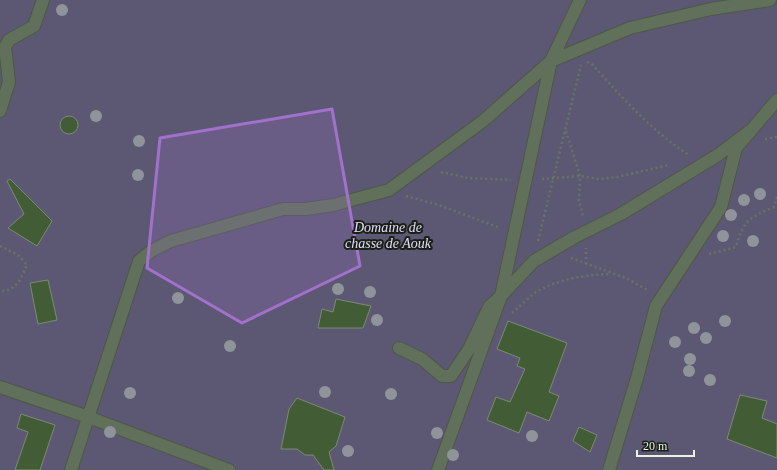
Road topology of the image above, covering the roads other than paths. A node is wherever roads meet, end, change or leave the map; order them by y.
1 (43, 0) edge
2 (580, 0) edge
3 (770, 0) edge
4 (2, 47) edge
5 (551, 61) junction
6 (777, 100) edge
7 (0, 111) edge
8 (751, 130) junction
9 (501, 296) junction
10 (399, 348) dead end
11 (0, 387) edge
12 (88, 417) junction
13 (71, 470) edge
14 (229, 470) edge
15 (438, 470) edge
16 (609, 470) edge

1 - 4 street
2 - 5 street
3 - 5 street
4 - 7 street
5 - 9 street
5 - 12 street
6 - 8 street
8 - 9 street
8 - 16 street
9 - 10 street
9 - 15 street
11 - 12 street
12 - 13 street
12 - 14 street

